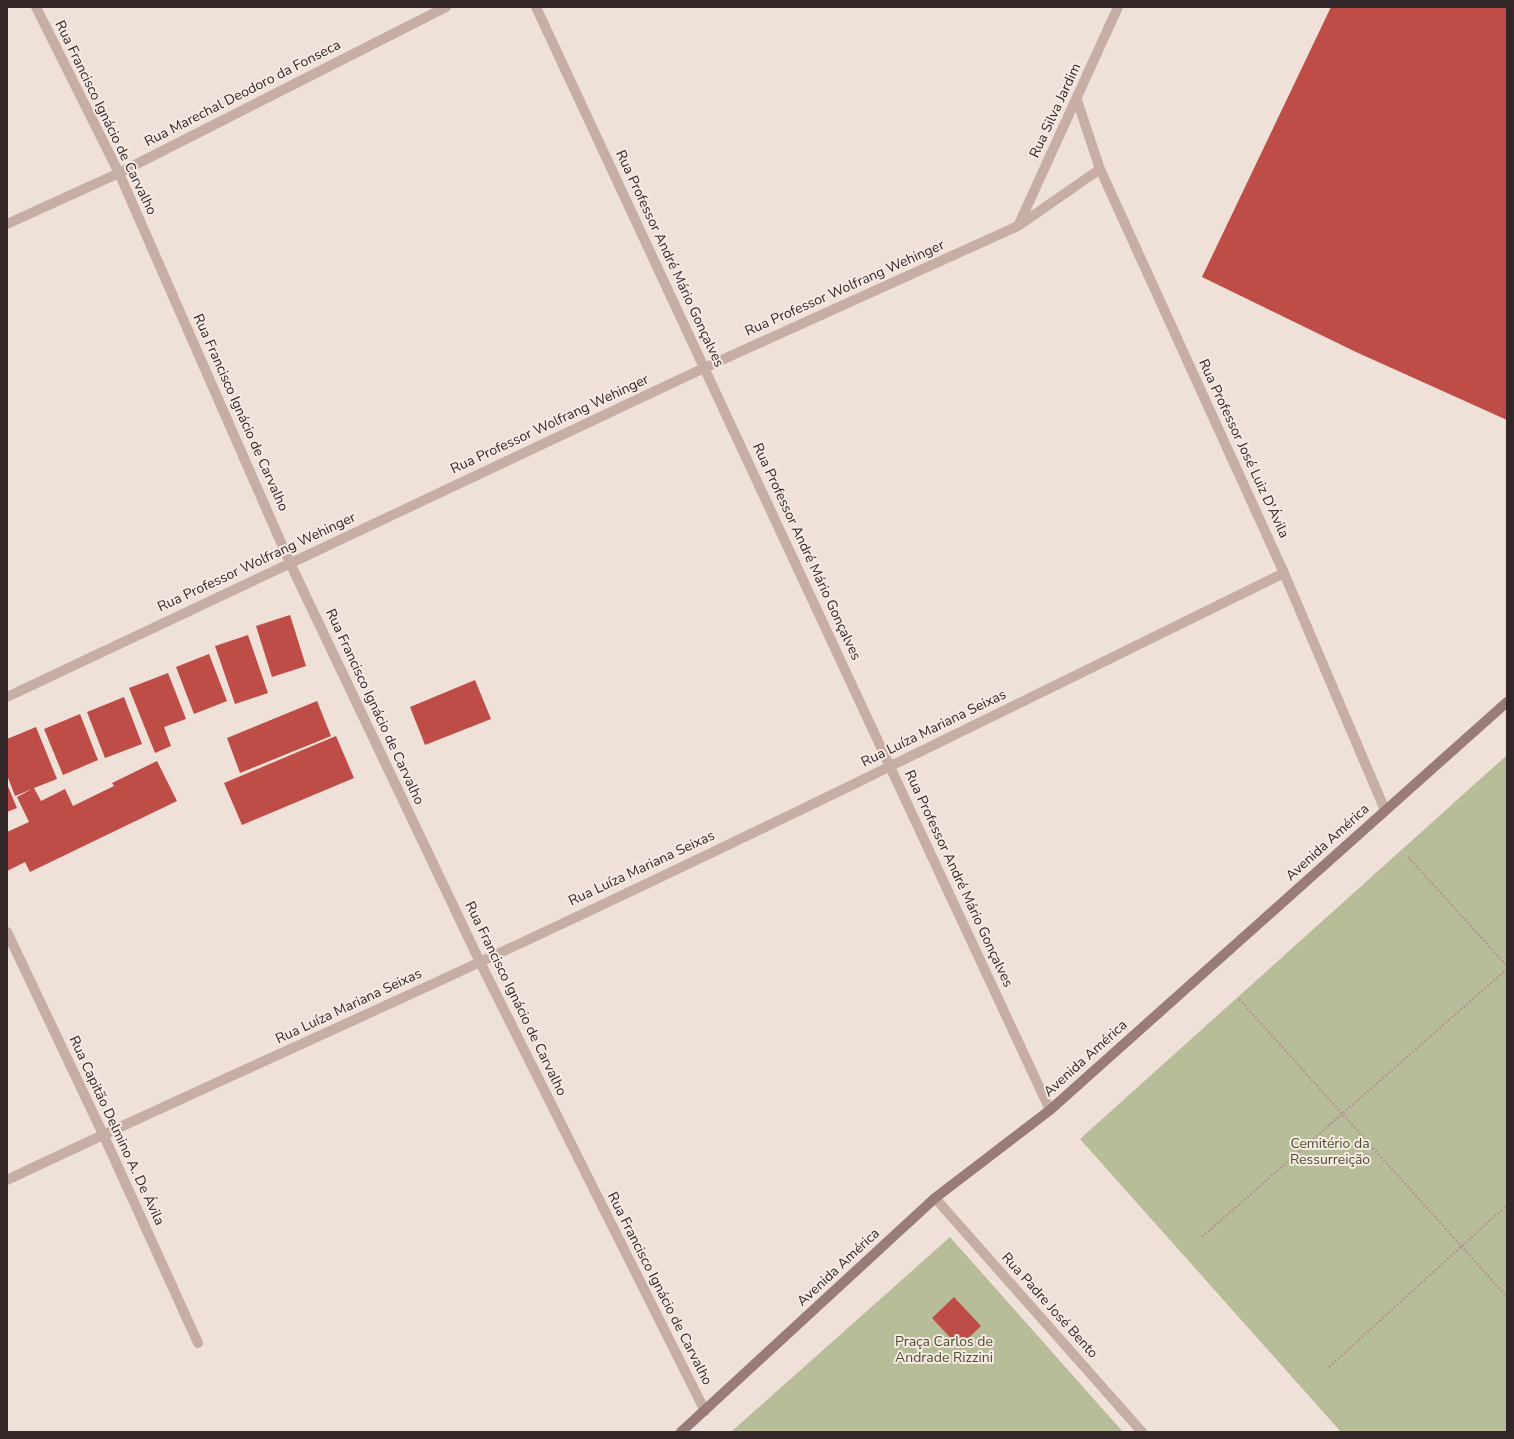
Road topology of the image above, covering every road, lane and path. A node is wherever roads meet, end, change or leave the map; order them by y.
1 (36, 7) edge
2 (446, 7) edge
3 (536, 7) edge
4 (1118, 7) edge
5 (1077, 100) junction
6 (1100, 169) junction
7 (119, 173) junction
8 (7, 224) edge
9 (1018, 226) junction
10 (704, 368) junction
11 (290, 563) junction
12 (1284, 573) junction
13 (7, 697) edge
14 (1507, 702) edge
15 (890, 767) junction
16 (1385, 810) junction
17 (1408, 857) dead end
18 (7, 932) edge
19 (480, 962) junction
20 (1507, 966) edge
21 (1507, 969) edge
22 (1239, 999) dead end
23 (1050, 1110) junction
24 (1343, 1113) junction
25 (103, 1134) junction
26 (7, 1180) edge
27 (935, 1198) junction
28 (1507, 1205) edge
29 (1202, 1237) dead end
30 (1462, 1246) junction
31 (1507, 1297) edge
32 (198, 1343) dead end
33 (1329, 1367) dead end
34 (705, 1411) junction
35 (681, 1432) edge
36 (1142, 1432) edge

1 - 7 street, Rua Francisco Ignácio de Carvalho
2 - 7 street, Rua Marechal Deodoro da Fonseca
3 - 10 street, Rua Professor André Mário Gonçalves
4 - 5 street, Rua Silva Jardim
5 - 6 street, Rua Professor José Luiz D'Ávila
5 - 9 street, Rua Silva Jardim
6 - 9 street, Rua Professor Wolfrang Wehinger
6 - 12 street, Rua Professor José Luiz D'Ávila
7 - 8 street, Rua Marechal Deodoro da Fonseca
7 - 11 street, Rua Francisco Ignácio de Carvalho
9 - 10 street, Rua Professor Wolfrang Wehinger
10 - 11 street, Rua Professor Wolfrang Wehinger
10 - 15 street, Rua Professor André Mário Gonçalves
11 - 13 street, Rua Professor Wolfrang Wehinger
11 - 19 street, Rua Francisco Ignácio de Carvalho
12 - 15 street, Rua Luíza Mariana Seixas
12 - 16 street, Rua Professor José Luiz D'Ávila
14 - 16 street, Avenida América
15 - 19 street, Rua Luíza Mariana Seixas
15 - 23 street, Rua Professor André Mário Gonçalves
16 - 23 street, Avenida América
17 - 20 path
18 - 25 street, Rua Capitão Delmino A. De Ávila
19 - 25 street, Rua Luíza Mariana Seixas
19 - 34 street, Rua Francisco Ignácio de Carvalho
21 - 24 path
22 - 24 path
23 - 27 street, Avenida América
24 - 29 path
24 - 30 path
25 - 26 street, Rua Luíza Mariana Seixas
25 - 32 street, Rua Capitão Delmino A. De Ávila
27 - 34 street, Avenida América
27 - 36 street, Rua Padre José Bento
28 - 30 path
30 - 31 path
30 - 33 path
34 - 35 street, Avenida América

